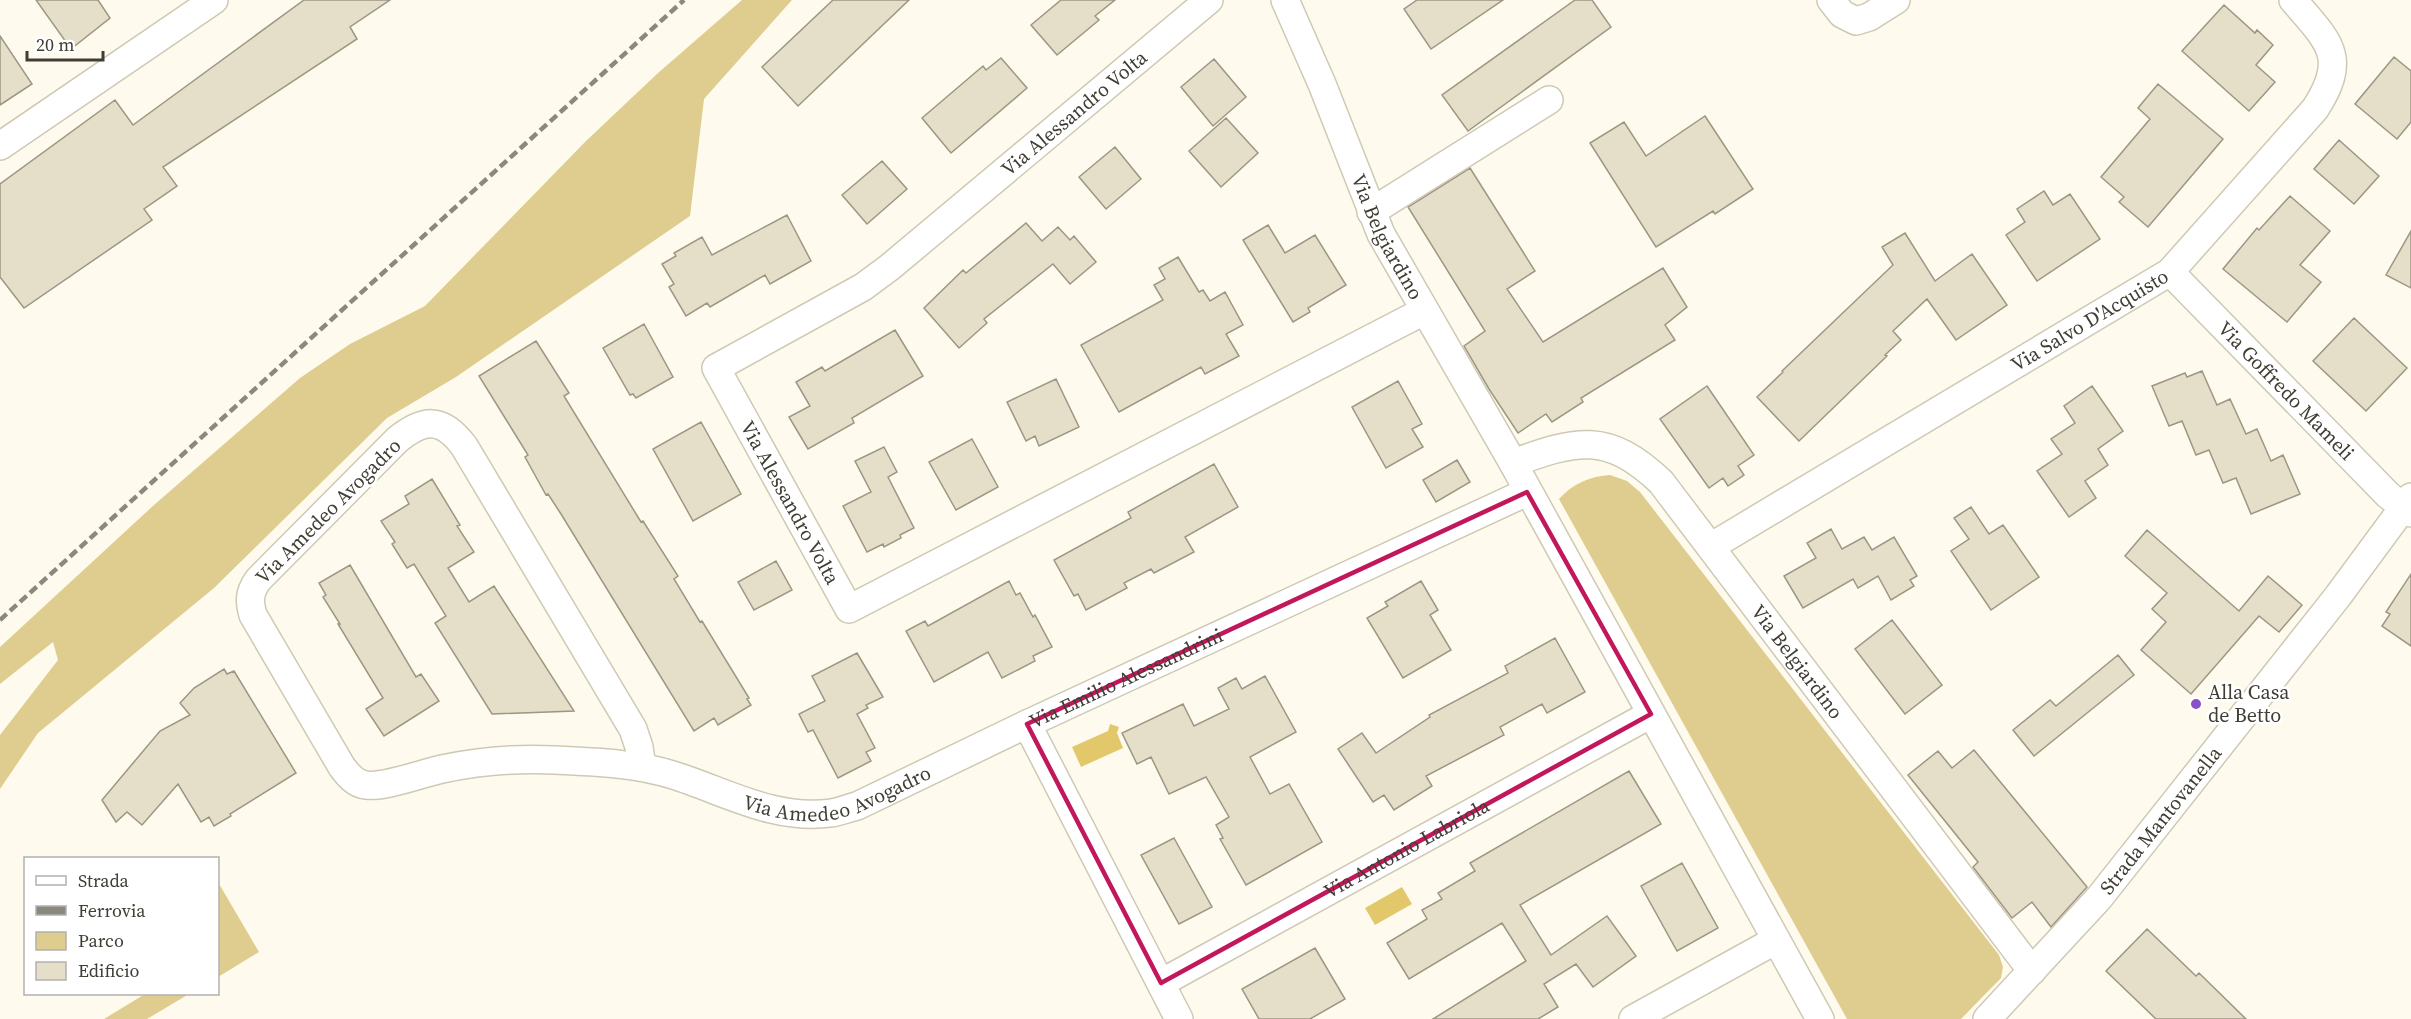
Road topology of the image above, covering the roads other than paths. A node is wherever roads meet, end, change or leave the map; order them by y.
1 (214, 0) edge
2 (1209, 0) edge
3 (1285, 0) edge
4 (1831, 0) edge
5 (1896, 0) edge
6 (2293, 0) edge
7 (180, 9) edge
8 (1549, 100) dead end
9 (0, 146) edge
10 (1371, 212) junction
11 (2170, 272) junction
12 (1424, 311) junction
13 (1513, 463) junction
14 (1527, 492) junction
15 (2409, 506) edge
16 (1712, 546) junction
17 (1651, 714) junction
18 (1027, 724) junction
19 (642, 767) junction
20 (1776, 940) junction
21 (2032, 971) junction
22 (1161, 983) junction
23 (1179, 1019) edge
24 (1633, 1019) edge
25 (1820, 1019) edge
26 (1987, 1019) edge

1 - 7 street
2 - 12 street, Via Alessandro Volta
3 - 10 street, Via Belgiardino
4 - 5 street
6 - 11 street, Via Salvo D'Acquisto
7 - 9 street
8 - 10 street
10 - 12 street, Via Belgiardino
11 - 15 street, Via Goffredo Mameli
11 - 16 street, Via Salvo D'Acquisto
12 - 13 street, Via Belgiardino
13 - 14 street, Via Belgiardino
13 - 16 street, Via Belgiardino
14 - 17 street, Via Belgiardino
14 - 18 street, Via Emilio Alessandrini
15 - 21 street, Strada Mantovanella
16 - 21 street, Via Belgiardino
17 - 20 street, Via Belgiardino
17 - 22 street, Via Antonio Labriola
18 - 19 street, Via Amedeo Avogadro
18 - 22 street, Via Emilio Alessandrini
19 - 19 street, Via Amedeo Avogadro
20 - 24 street
20 - 25 street, Via Belgiardino
21 - 26 street, Strada Mantovanella
22 - 23 street, Via Emilio Alessandrini

